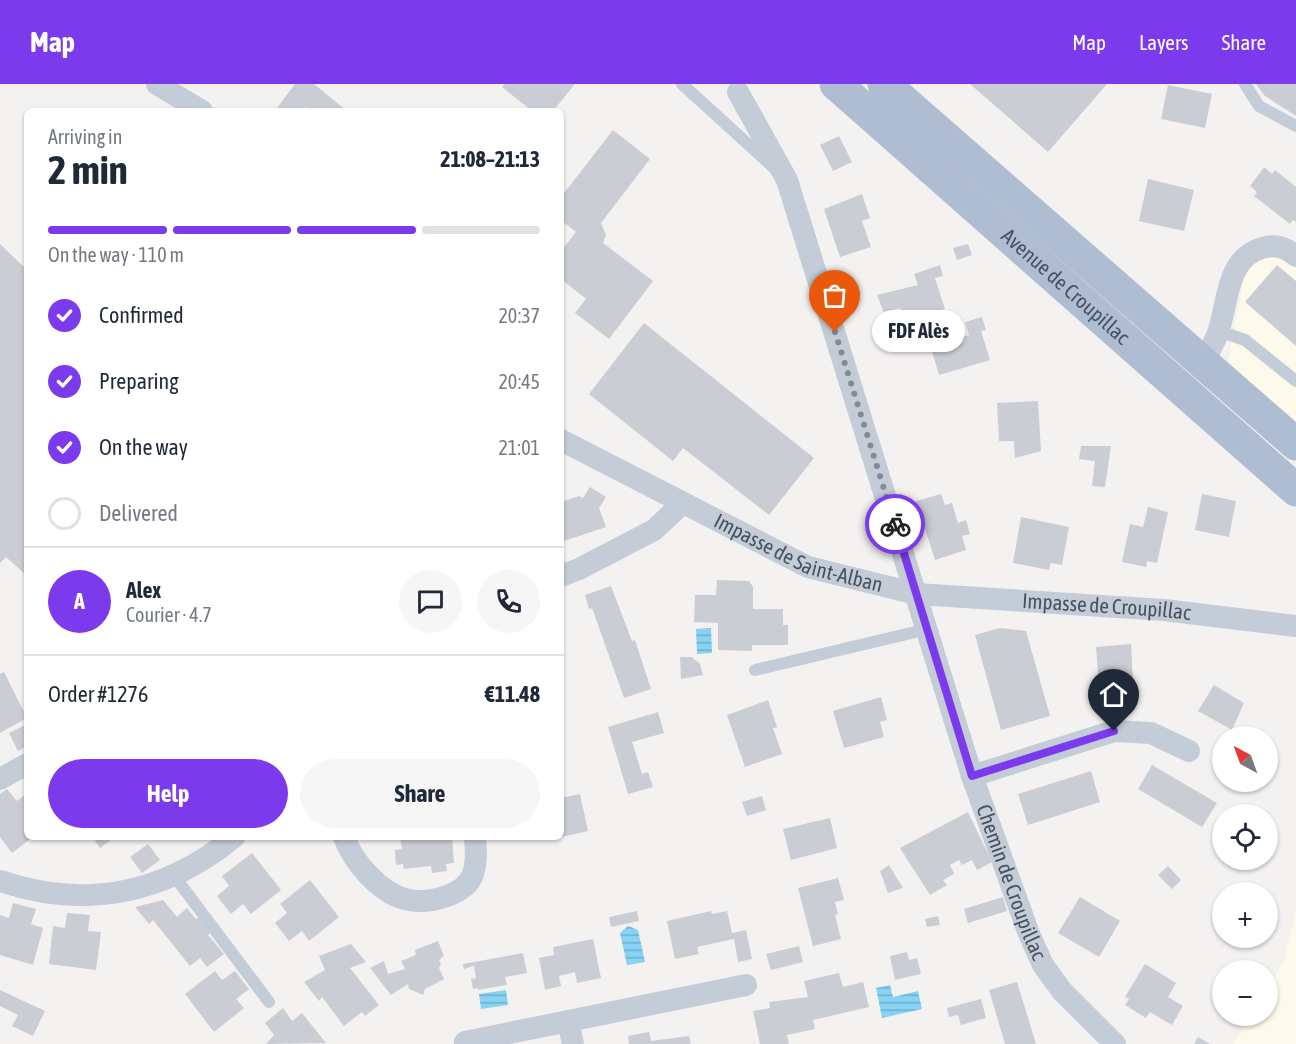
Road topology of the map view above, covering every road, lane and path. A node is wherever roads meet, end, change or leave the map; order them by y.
1 (157, 84) edge
2 (682, 84) edge
3 (836, 84) edge
4 (884, 84) edge
5 (1245, 84) edge
6 (738, 87) edge
7 (197, 108) edge
8 (1296, 126) edge
9 (787, 180) junction
10 (1296, 256) edge
11 (1219, 331) junction
12 (1203, 361) junction
13 (1296, 381) edge
14 (564, 442) edge
15 (1296, 444) edge
16 (1296, 490) edge
17 (683, 503) junction
18 (564, 575) edge
19 (917, 594) junction
20 (1296, 626) edge
21 (928, 629) junction
22 (756, 670) dead end
23 (1189, 751) dead end
24 (24, 766) edge
25 (972, 776) junction
26 (0, 779) edge
27 (230, 840) edge
28 (346, 840) edge
29 (475, 840) edge
30 (175, 877) junction
31 (0, 881) edge
32 (746, 985) dead end
33 (269, 1002) dead end
34 (567, 1021) junction
35 (465, 1042) dead end
36 (573, 1044) edge
37 (1115, 1044) edge

1 - 7 street
2 - 9 lane
3 - 16 main road, Avenue de Croupillac
4 - 12 main road, Avenue de Croupillac
5 - 8 lane
6 - 9 street, Chemin de Croupillac
9 - 19 street, Chemin de Croupillac
10 - 11 street
11 - 12 street
11 - 13 lane
12 - 15 main road, Avenue de Croupillac
14 - 17 street, Impasse de Saint-Alban
17 - 18 street
17 - 19 street, Impasse de Saint-Alban
19 - 20 street, Impasse de Croupillac
19 - 21 street, Chemin de Croupillac
21 - 22 lane
21 - 25 street, Chemin de Croupillac
23 - 25 street
24 - 26 street
25 - 37 street, Chemin de Croupillac
27 - 30 street
28 - 29 street
30 - 31 street
30 - 33 lane
32 - 34 street
34 - 35 street
34 - 36 street

